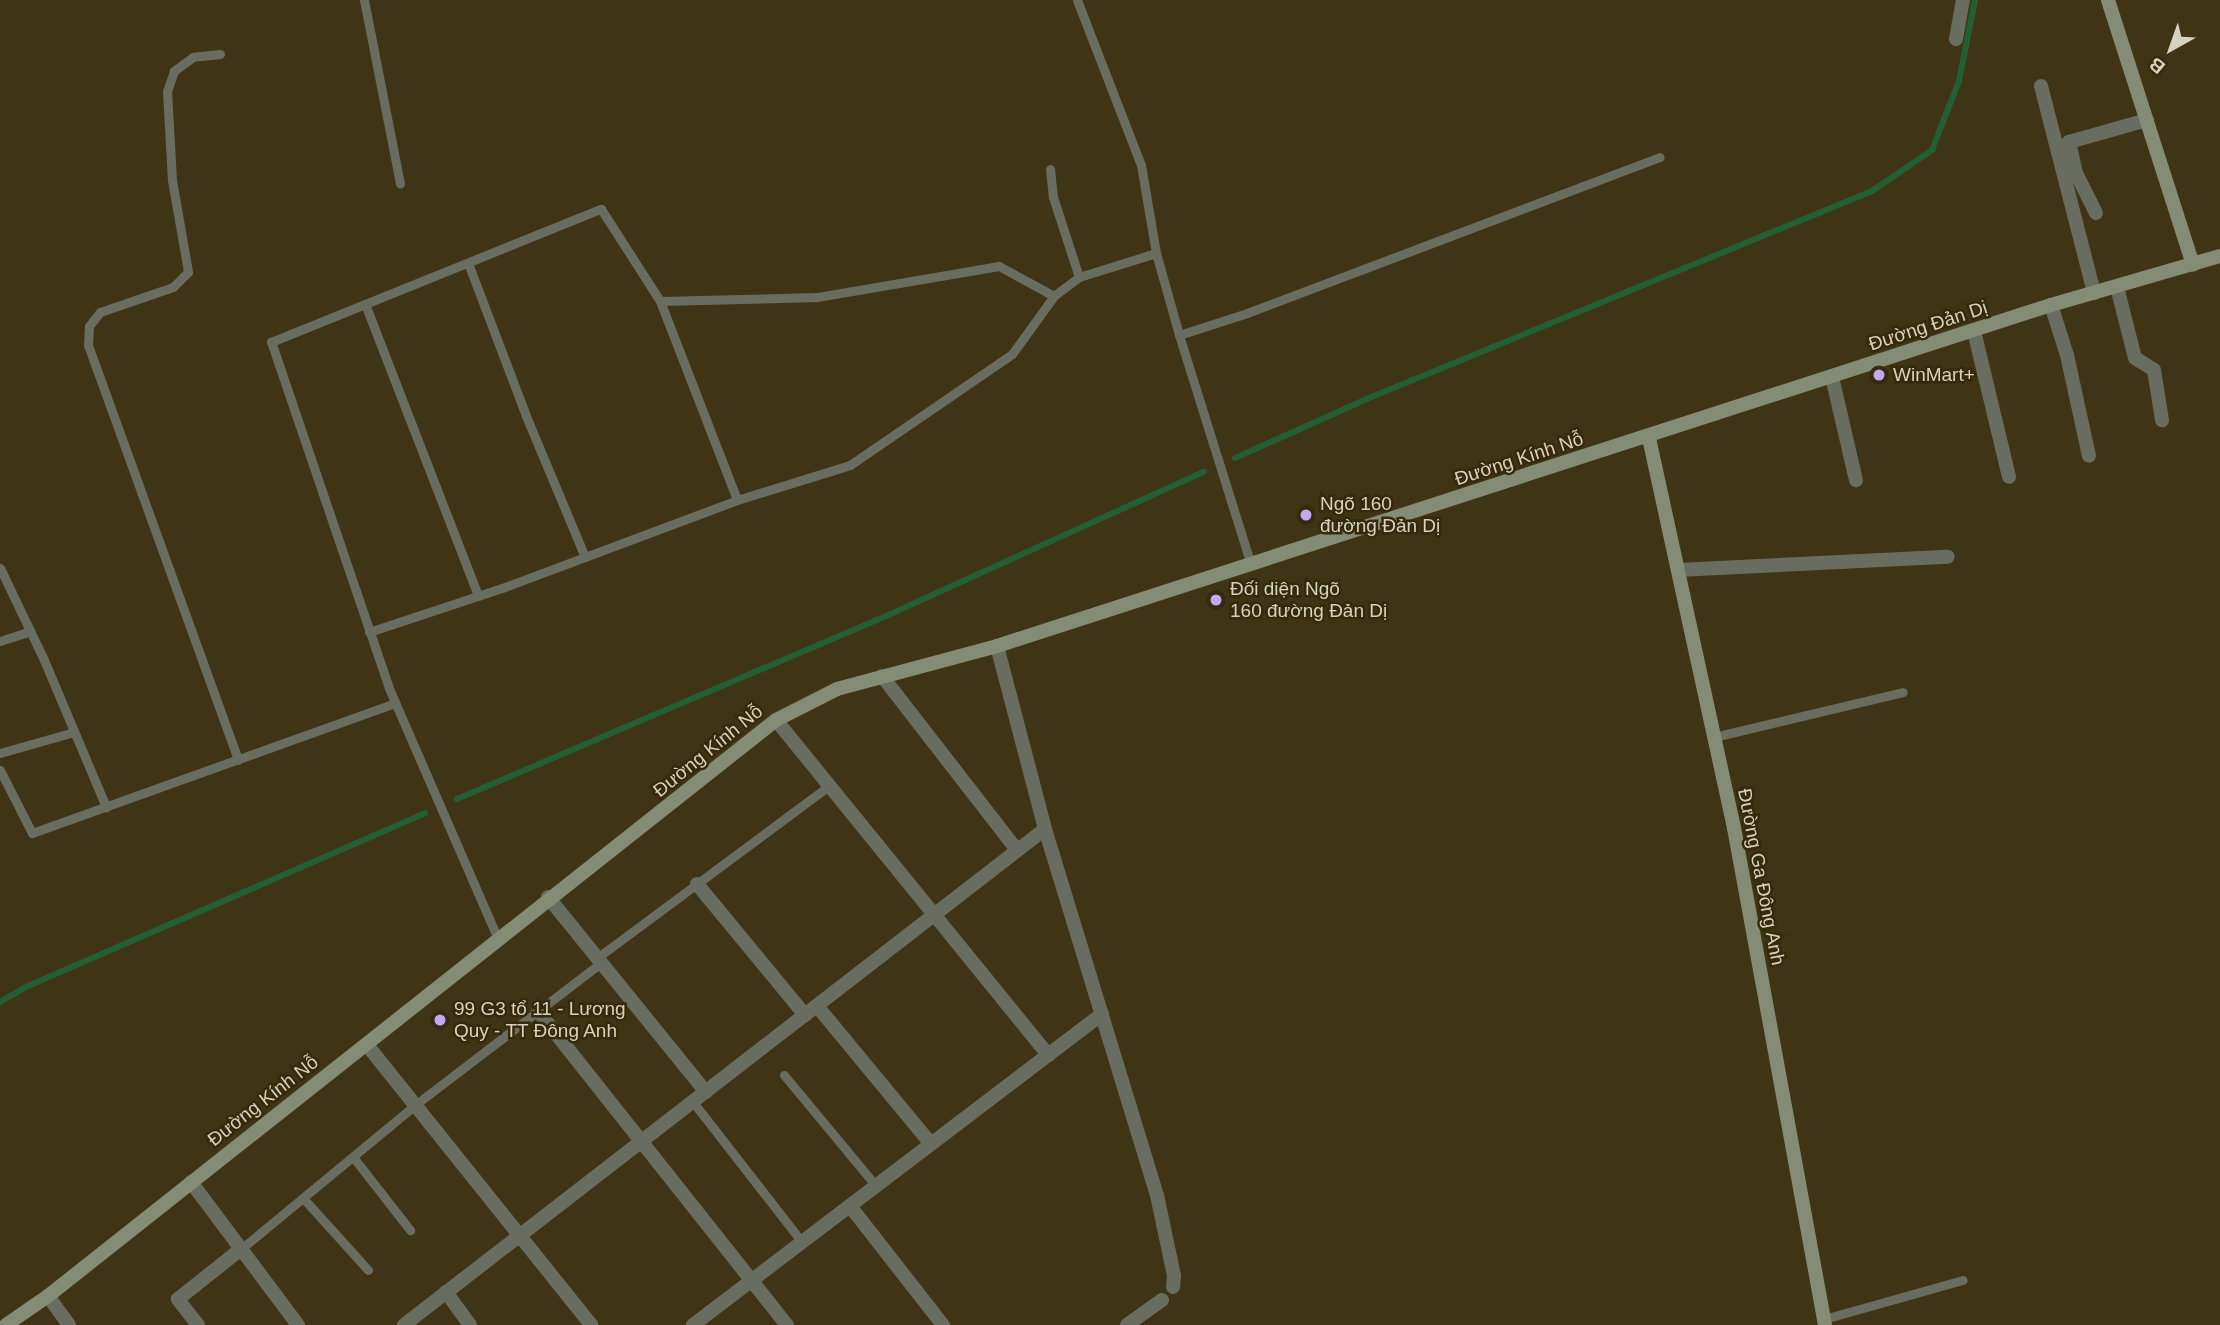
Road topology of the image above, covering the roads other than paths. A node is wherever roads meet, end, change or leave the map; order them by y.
1 (364, 0) edge
2 (1077, 0) edge
3 (1963, 0) edge
4 (2108, 0) edge
5 (1956, 39) dead end
6 (220, 54) dead end
7 (2040, 86) dead end
8 (2147, 120) junction
9 (1660, 157) dead end
10 (1051, 169) dead end
11 (400, 184) dead end
12 (2096, 213) dead end
13 (1156, 253) junction
14 (2220, 256) edge
15 (468, 263) junction
16 (2193, 265) junction
17 (1079, 278) junction
18 (2117, 287) junction
19 (2094, 293) junction
20 (1054, 296) junction
21 (660, 301) junction
22 (365, 304) junction
23 (2051, 305) junction
24 (1974, 331) junction
25 (1179, 335) junction
26 (1832, 377) junction
27 (2162, 420) dead end
28 (1649, 438) junction
29 (2089, 456) dead end
30 (2009, 477) dead end
31 (1856, 480) dead end
32 (737, 500) junction
33 (1948, 557) dead end
34 (585, 558) junction
35 (1251, 565) junction
36 (0, 568) edge
37 (1678, 570) junction
38 (478, 596) junction
39 (30, 631) junction
40 (369, 632) junction
41 (0, 641) edge
42 (997, 646) junction
43 (882, 676) junction
44 (1903, 692) dead end
45 (395, 703) junction
46 (776, 720) junction
47 (74, 732) junction
48 (1714, 737) junction
49 (0, 752) edge
50 (238, 760) junction
51 (0, 770) edge
52 (830, 785) junction
53 (106, 807) junction
54 (1045, 829) junction
55 (1017, 850) junction
56 (697, 884) junction
57 (548, 897) junction
58 (935, 914) junction
59 (498, 939) junction
60 (599, 960) junction
61 (811, 1010) junction
62 (538, 1012) junction
63 (1102, 1014) junction
64 (367, 1045) junction
65 (1048, 1055) junction
66 (784, 1075) dead end
67 (706, 1091) junction
68 (693, 1102) junction
69 (415, 1105) junction
70 (642, 1141) junction
71 (931, 1144) junction
72 (353, 1157) junction
73 (191, 1182) junction
74 (876, 1186) junction
75 (303, 1198) junction
76 (850, 1206) junction
77 (410, 1230) dead end
78 (520, 1236) junction
79 (802, 1242) junction
80 (241, 1249) junction
81 (368, 1270) dead end
82 (1963, 1279) dead end
83 (752, 1280) junction
84 (1173, 1287) dead end
85 (446, 1293) junction
86 (48, 1296) junction
87 (1162, 1300) dead end
88 (1824, 1322) edge
89 (6, 1325) edge
90 (69, 1325) edge
91 (198, 1325) edge
92 (298, 1325) edge
93 (404, 1325) edge
94 (470, 1325) edge
95 (591, 1325) edge
96 (694, 1325) edge
97 (787, 1325) edge
98 (943, 1325) edge
99 (1127, 1325) edge

1 - 11 lane
2 - 13 lane
3 - 5 street
4 - 8 street
6 - 50 lane
7 - 19 street
8 - 12 street
8 - 16 street
9 - 25 lane
10 - 17 lane
13 - 17 lane
13 - 25 lane
14 - 16 street, Đường Đản Dị
15 - 21 lane
15 - 22 lane
15 - 34 lane
16 - 18 street, Đường Đản Dị
17 - 20 lane
18 - 19 street, Đường Đản Dị
18 - 27 street
19 - 23 street, Đường Đản Dị
20 - 21 lane
20 - 32 lane
21 - 32 lane
22 - 38 lane
22 - 40 lane
23 - 24 street, Đường Đản Dị
23 - 29 street
24 - 26 street, Đường Đản Dị
24 - 30 street
25 - 35 lane
26 - 28 street, Đường Đản Dị
26 - 31 street
28 - 35 street, Đường Kính Nỗ
28 - 37 street, Đường Ga Đông Anh
32 - 34 lane
33 - 37 street
34 - 38 lane
35 - 42 street, Đường Kính Nỗ
36 - 39 lane
37 - 48 street, Đường Ga Đông Anh
38 - 40 lane
39 - 41 lane
39 - 47 lane
40 - 45 lane
42 - 43 street, Đường Kính Nỗ
42 - 54 street
43 - 46 street, Đường Kính Nỗ
43 - 55 street
44 - 48 lane
45 - 50 lane
45 - 59 lane
46 - 52 street
46 - 57 street, Đường Kính Nỗ
47 - 49 lane
47 - 53 lane
48 - 88 street, Đường Ga Đông Anh
50 - 53 lane
51 - 53 lane
52 - 56 lane
52 - 58 street
54 - 55 street
54 - 63 street
55 - 58 street
56 - 60 lane
56 - 61 street
57 - 59 street, Đường Kính Nỗ
57 - 60 street
58 - 61 street
58 - 65 street
59 - 64 street, Đường Kính Nỗ
60 - 62 lane
60 - 67 street
61 - 67 street
61 - 71 street
62 - 69 lane
62 - 70 street
63 - 65 street
63 - 84 street
64 - 69 street
64 - 73 street, Đường Kính Nỗ
65 - 71 street
66 - 74 lane
67 - 68 street
68 - 70 street
68 - 79 lane
69 - 72 lane
69 - 78 street
70 - 78 street
70 - 83 street
71 - 74 street
72 - 75 lane
72 - 77 lane
73 - 80 street
73 - 86 street, Đường Kính Nỗ
74 - 76 street
75 - 80 lane
75 - 81 lane
76 - 79 street
76 - 98 street
78 - 85 street
78 - 95 street
79 - 83 street
80 - 91 street
80 - 92 street
82 - 88 lane
83 - 96 street
83 - 97 street
85 - 93 street
85 - 94 street
86 - 89 street, Đường Kính Nỗ
86 - 90 street
87 - 99 street

